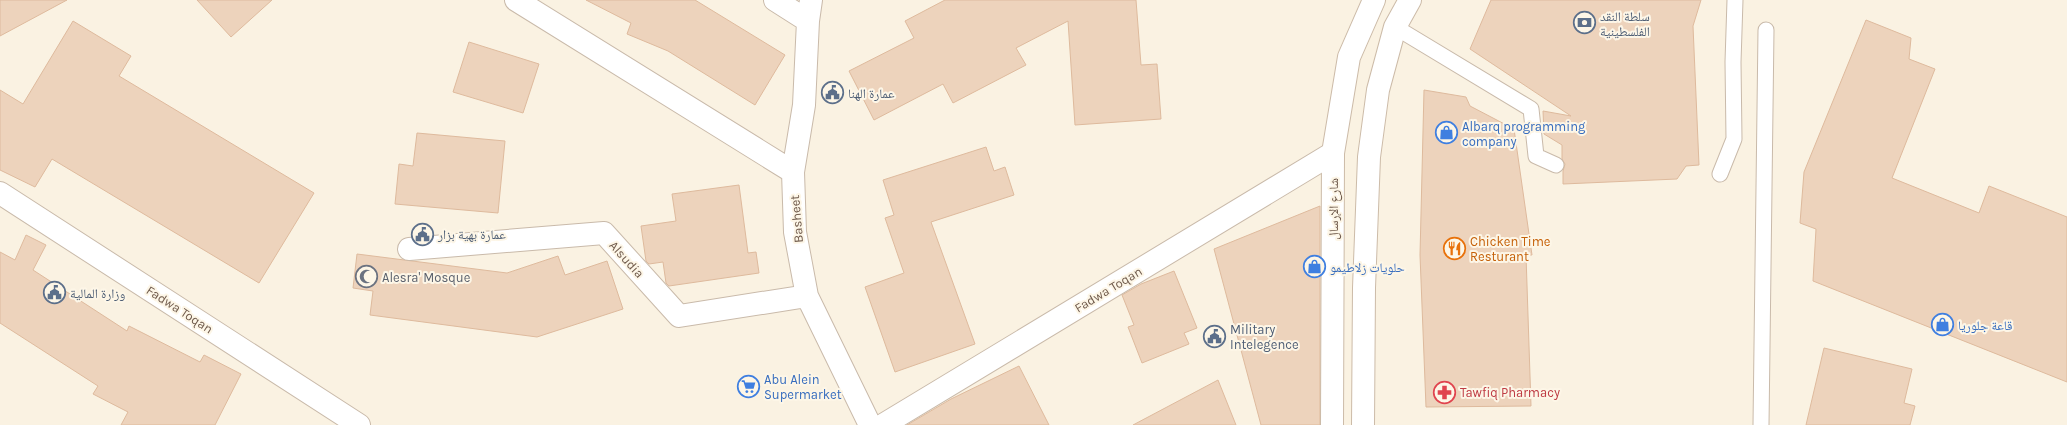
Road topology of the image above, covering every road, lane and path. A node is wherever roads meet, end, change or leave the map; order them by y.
1 (516, 0) edge
2 (775, 0) edge
3 (1374, 0) edge
4 (1410, 0) edge
5 (1735, 0) edge
6 (809, 10) edge
7 (1396, 27) junction
8 (1766, 30) dead end
9 (1333, 153) junction
10 (1556, 165) dead end
11 (793, 172) junction
12 (1720, 174) dead end
13 (0, 193) edge
14 (409, 249) dead end
15 (807, 296) junction
16 (359, 425) edge
17 (870, 425) edge
18 (883, 425) edge
19 (1332, 425) edge
20 (1363, 425) edge
21 (1761, 425) edge

1 - 11 street
2 - 6 street
3 - 9 street, شارع الإرسال
4 - 7 street
5 - 12 lane
6 - 11 street, Basheet
7 - 10 lane
7 - 20 street
8 - 21 lane
9 - 18 street, Fadwa Toqan
9 - 19 street, شارع الإرسال
11 - 15 street, Basheet
13 - 16 street, Fadwa Toqan
14 - 15 street, Alsudia
15 - 17 street, Basheet

